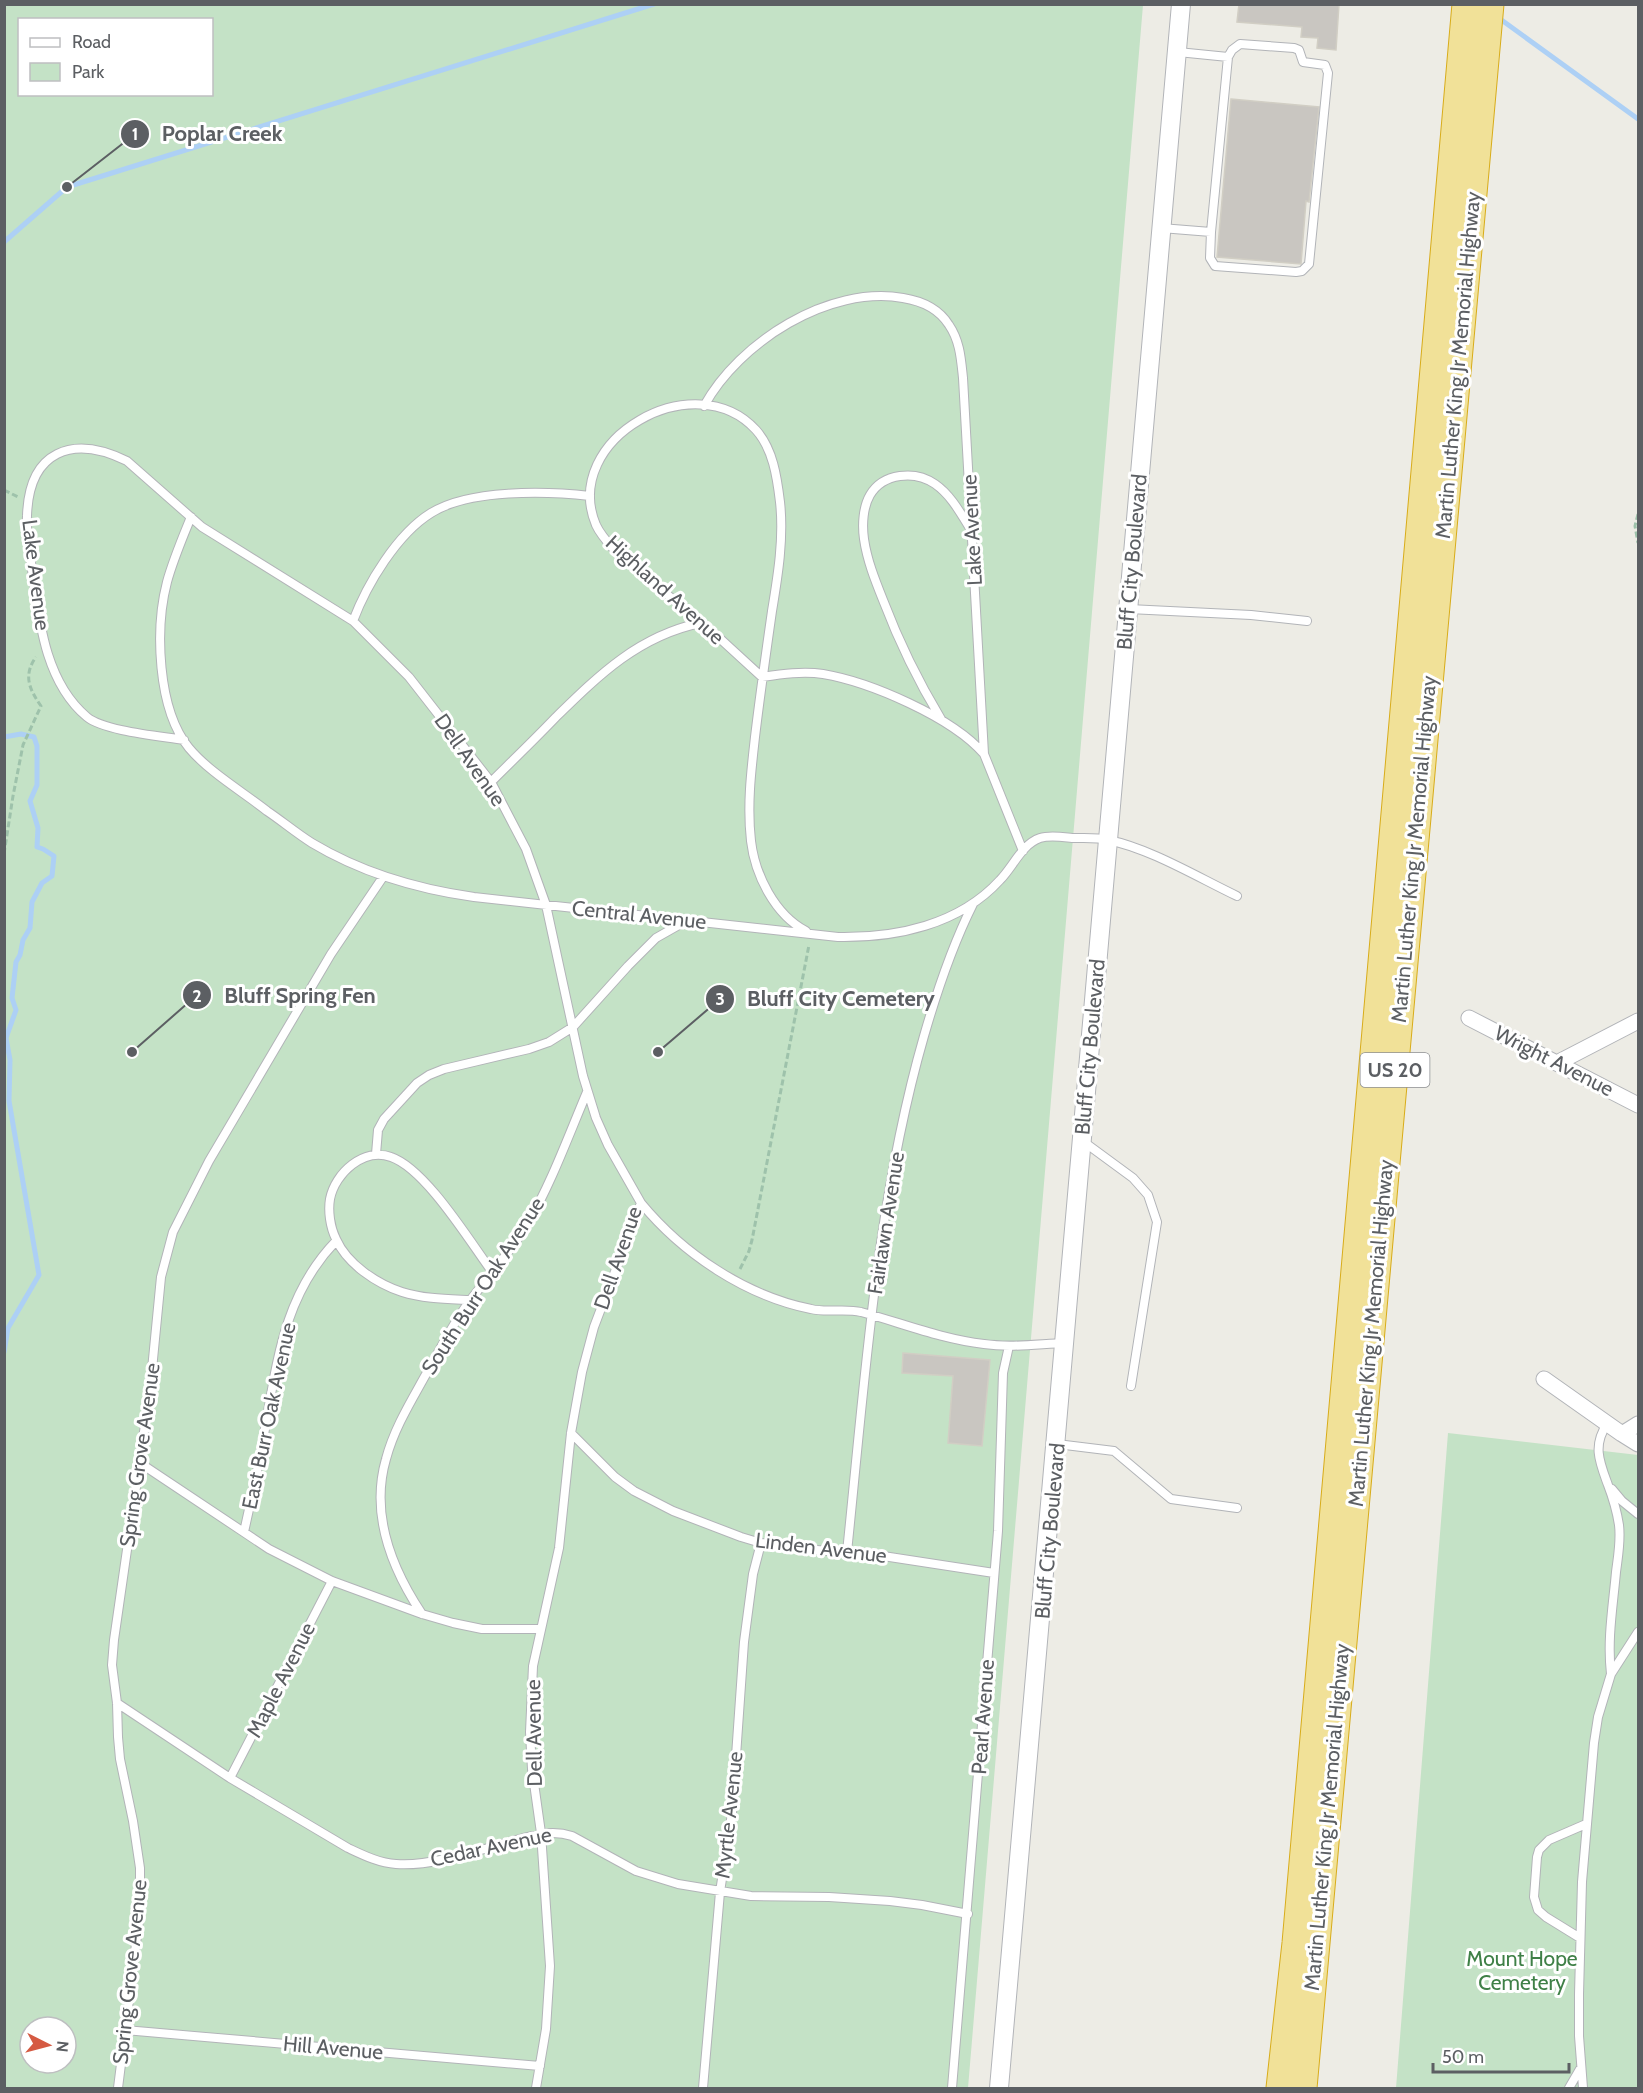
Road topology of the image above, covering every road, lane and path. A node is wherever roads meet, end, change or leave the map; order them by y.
1 (1180, 4) edge
2 (1490, 4) edge
3 (1465, 14) edge
4 (1176, 52) junction
5 (1228, 57) junction
6 (1161, 228) junction
7 (1212, 232) junction
8 (704, 406) junction
9 (590, 496) junction
10 (1638, 514) edge
11 (190, 517) junction
12 (972, 531) junction
13 (1638, 543) edge
14 (1128, 608) junction
15 (353, 621) junction
16 (1307, 621) dead end
17 (700, 623) junction
18 (46, 646) junction
19 (762, 677) junction
20 (942, 721) junction
21 (183, 740) junction
22 (984, 754) junction
23 (491, 782) junction
24 (1107, 839) junction
25 (1023, 851) junction
26 (4, 854) edge
27 (383, 877) junction
28 (1237, 896) dead end
29 (973, 904) junction
30 (546, 905) junction
31 (687, 921) junction
32 (811, 934) junction
33 (1469, 1018) dead end
34 (1638, 1022) edge
35 (573, 1027) junction
36 (1557, 1063) junction
37 (587, 1092) junction
38 (1638, 1104) edge
39 (1083, 1141) junction
40 (376, 1154) junction
41 (641, 1203) junction
42 (336, 1241) junction
43 (493, 1273) junction
44 (734, 1280) junction
45 (470, 1300) junction
46 (872, 1315) junction
47 (1066, 1342) junction
48 (1009, 1346) junction
49 (1544, 1379) dead end
50 (1131, 1386) dead end
51 (1607, 1424) junction
52 (1638, 1424) edge
53 (571, 1433) junction
54 (1622, 1434) junction
55 (1057, 1444) junction
56 (1638, 1444) edge
57 (140, 1463) junction
58 (1609, 1485) junction
59 (1237, 1508) dead end
60 (1638, 1514) edge
61 (244, 1532) junction
62 (761, 1543) junction
63 (847, 1552) junction
64 (994, 1573) junction
65 (332, 1581) junction
66 (422, 1614) junction
67 (540, 1629) junction
68 (1638, 1632) edge
69 (1611, 1674) junction
70 (117, 1703) junction
71 (230, 1778) junction
72 (1586, 1824) junction
73 (541, 1833) junction
74 (720, 1892) junction
75 (968, 1914) junction
76 (1581, 1938) junction
77 (126, 2030) junction
78 (540, 2066) junction
79 (1581, 2068) junction
80 (118, 2088) edge
81 (536, 2088) edge
82 (703, 2088) edge
83 (952, 2088) edge
84 (999, 2088) edge
85 (1280, 2088) edge
86 (1303, 2088) edge
87 (1569, 2088) edge
88 (1583, 2088) edge

1 - 4 street, Bluff City Boulevard
2 - 86 highway, Martin Luther King Jr Memorial Highway / US 20
3 - 85 highway, Martin Luther King Jr Memorial Highway / US 20
4 - 5 lane
4 - 6 street, Bluff City Boulevard
5 - 7 lane
5 - 7 lane
6 - 7 lane
6 - 14 street, Bluff City Boulevard
8 - 9 lane, Highland Avenue
8 - 12 lane, Lake Avenue
8 - 19 lane, Highland Avenue
9 - 15 lane
9 - 17 lane, Highland Avenue
10 - 13 path
11 - 15 lane, Dell Avenue
11 - 18 lane, Lake Avenue
11 - 21 lane, Central Avenue
12 - 20 lane
12 - 22 lane, Lake Avenue
14 - 16 lane
14 - 24 street, Bluff City Boulevard
15 - 23 lane, Dell Avenue
17 - 19 lane, Highland Avenue
17 - 23 lane
18 - 21 lane, Lake Avenue
18 - 26 path
19 - 20 lane
19 - 32 lane, Highland Avenue
20 - 22 lane
21 - 27 lane, Central Avenue
22 - 25 lane
23 - 30 lane, Dell Avenue
24 - 25 lane, Central Avenue
24 - 28 lane
24 - 39 street, Bluff City Boulevard
25 - 29 lane, Central Avenue
27 - 30 lane, Central Avenue
27 - 57 lane, Spring Grove Avenue
29 - 32 lane, Central Avenue
29 - 46 lane, Fairlawn Avenue
30 - 31 lane, Central Avenue
30 - 35 lane, Dell Avenue
31 - 32 lane, Central Avenue
31 - 35 lane
32 - 44 path
33 - 36 street, Wright Avenue
34 - 36 street
35 - 37 lane, Dell Avenue
35 - 40 lane
36 - 38 street, Wright Avenue
37 - 41 lane, Dell Avenue
37 - 43 lane, South Burr Oak Avenue
39 - 47 street, Bluff City Boulevard
39 - 50 lane
40 - 42 lane
40 - 43 lane
41 - 44 lane
41 - 53 lane, Dell Avenue
42 - 45 lane
42 - 61 lane, East Burr Oak Avenue
43 - 45 lane, South Burr Oak Avenue
44 - 46 lane
45 - 66 lane, South Burr Oak Avenue
46 - 48 lane
46 - 63 lane, Fairlawn Avenue
47 - 48 lane
47 - 55 street, Bluff City Boulevard
48 - 64 lane, Pearl Avenue
49 - 51 street
51 - 54 street
51 - 58 lane
52 - 54 street
53 - 62 lane, Linden Avenue
53 - 67 lane, Dell Avenue
54 - 56 street
55 - 59 lane
55 - 84 street, Bluff City Boulevard
57 - 61 lane
57 - 70 lane, Spring Grove Avenue
58 - 60 lane
58 - 69 lane
61 - 65 lane
62 - 63 lane, Linden Avenue
62 - 74 lane, Myrtle Avenue
63 - 64 lane, Linden Avenue
64 - 75 lane, Pearl Avenue
65 - 66 lane
65 - 71 lane, Maple Avenue
66 - 67 lane
67 - 73 lane, Dell Avenue
68 - 69 lane
69 - 72 lane
70 - 71 lane, Cedar Avenue
70 - 77 lane, Spring Grove Avenue
71 - 73 lane, Cedar Avenue
72 - 76 lane
72 - 76 lane
73 - 74 lane, Cedar Avenue
73 - 78 lane, Dell Avenue
74 - 75 lane, Cedar Avenue
74 - 82 lane, Myrtle Avenue
75 - 83 lane, Pearl Avenue
76 - 79 lane
77 - 78 lane, Hill Avenue
77 - 80 lane, Spring Grove Avenue
78 - 81 lane, Dell Avenue
79 - 87 lane
79 - 88 lane

